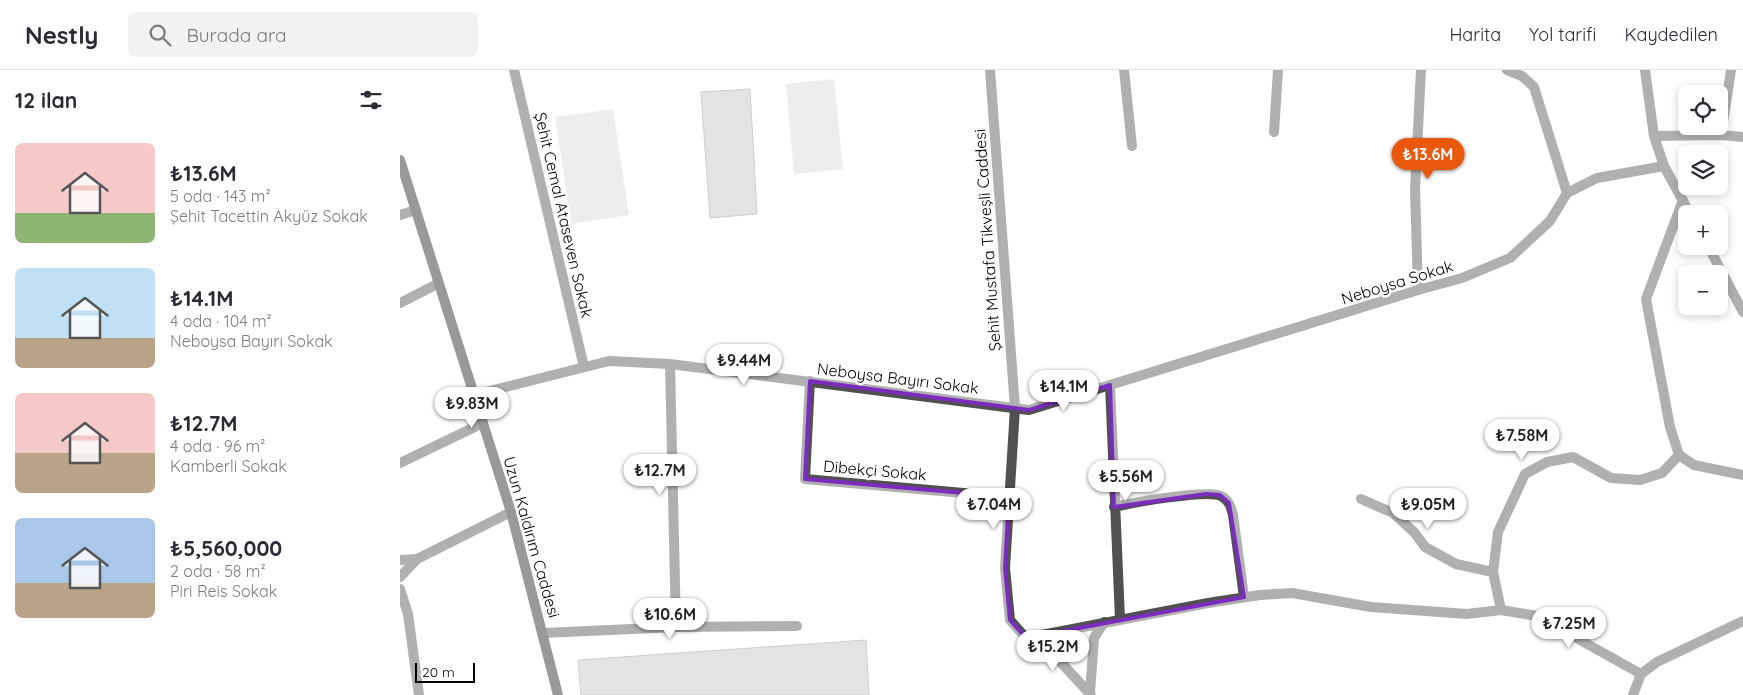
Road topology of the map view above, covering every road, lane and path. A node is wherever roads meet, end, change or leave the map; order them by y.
1 (514, 70) edge
2 (990, 70) edge
3 (1124, 70) edge
4 (1278, 70) edge
5 (1421, 70) edge
6 (1507, 70) edge
7 (1645, 70) edge
8 (1731, 70) edge
9 (1728, 90) edge
10 (1274, 132) dead end
11 (1721, 135) joint
12 (1654, 136) junction
13 (1743, 138) edge
14 (1132, 146) dead end
15 (400, 160) edge
16 (1664, 166) junction
17 (1567, 193) junction
18 (1682, 200) junction
19 (1685, 205) edge
20 (416, 210) junction
21 (400, 215) edge
22 (1713, 255) edge
23 (439, 283) junction
24 (1418, 290) junction
25 (400, 303) edge
26 (1743, 312) edge
27 (670, 364) junction
28 (584, 367) junction
29 (810, 381) junction
30 (1110, 385) junction
31 (474, 394) junction
32 (1015, 408) junction
33 (483, 423) junction
34 (1679, 455) junction
35 (400, 463) edge
36 (1743, 475) edge
37 (1009, 497) junction
38 (1361, 499) dead end
39 (1114, 507) junction
40 (511, 512) junction
41 (417, 559) junction
42 (400, 560) edge
43 (1493, 572) junction
44 (400, 577) edge
45 (400, 589) edge
46 (1244, 597) junction
47 (1501, 610) junction
48 (404, 614) edge
49 (1120, 619) junction
50 (1743, 621) edge
51 (1104, 622) junction
52 (796, 626) dead end
53 (676, 627) junction
54 (543, 634) junction
55 (1026, 638) junction
56 (1641, 674) junction
57 (1090, 694) edge
58 (419, 695) edge
59 (558, 695) edge
60 (1633, 695) edge

1 - 28 street, Şehit Cemal Ataseven Sokak
2 - 32 street, Şehit Mustafa Tikveşli Caddesi
3 - 14 street
4 - 10 street
5 - 24 street
6 - 17 street
7 - 12 street
8 - 9 street
11 - 12 street
11 - 13 street
12 - 16 street
15 - 20 main road, Uzun Kaldırım Caddesi
16 - 17 street
16 - 18 street
17 - 24 street, Neboysa Sokak
18 - 19 street
18 - 34 street
20 - 21 street
20 - 23 main road, Uzun Kaldırım Caddesi
22 - 26 street
23 - 25 street
23 - 31 main road, Uzun Kaldırım Caddesi
24 - 30 street, Neboysa Sokak
27 - 28 street, Neboysa Bayırı Sokak
27 - 29 street, Neboysa Bayırı Sokak
27 - 53 street
28 - 31 street, Neboysa Bayırı Sokak
29 - 32 street, Neboysa Bayırı Sokak
29 - 37 street, Dibekçi Sokak
30 - 32 street, Neboysa Bayırı Sokak
30 - 39 street
31 - 33 main road, Uzun Kaldırım Caddesi
32 - 37 street, Şehit Mustafa Tikveşli Caddesi
33 - 35 street
33 - 40 main road, Uzun Kaldırım Caddesi
34 - 36 street
34 - 43 street
37 - 55 street, Şehit Mustafa Tikveşli Caddesi
38 - 43 street
39 - 46 street
39 - 49 street
40 - 41 street
40 - 54 main road, Uzun Kaldırım Caddesi
41 - 42 street
41 - 44 street
43 - 47 street
45 - 48 street
46 - 47 street
46 - 49 street
47 - 56 street
48 - 58 street
49 - 51 street
50 - 56 street
51 - 55 street
51 - 57 street
52 - 53 street
53 - 54 street
54 - 59 main road, Uzun Kaldırım Caddesi
55 - 57 street, Şehit Mustafa Tikveşli Caddesi
56 - 60 street

